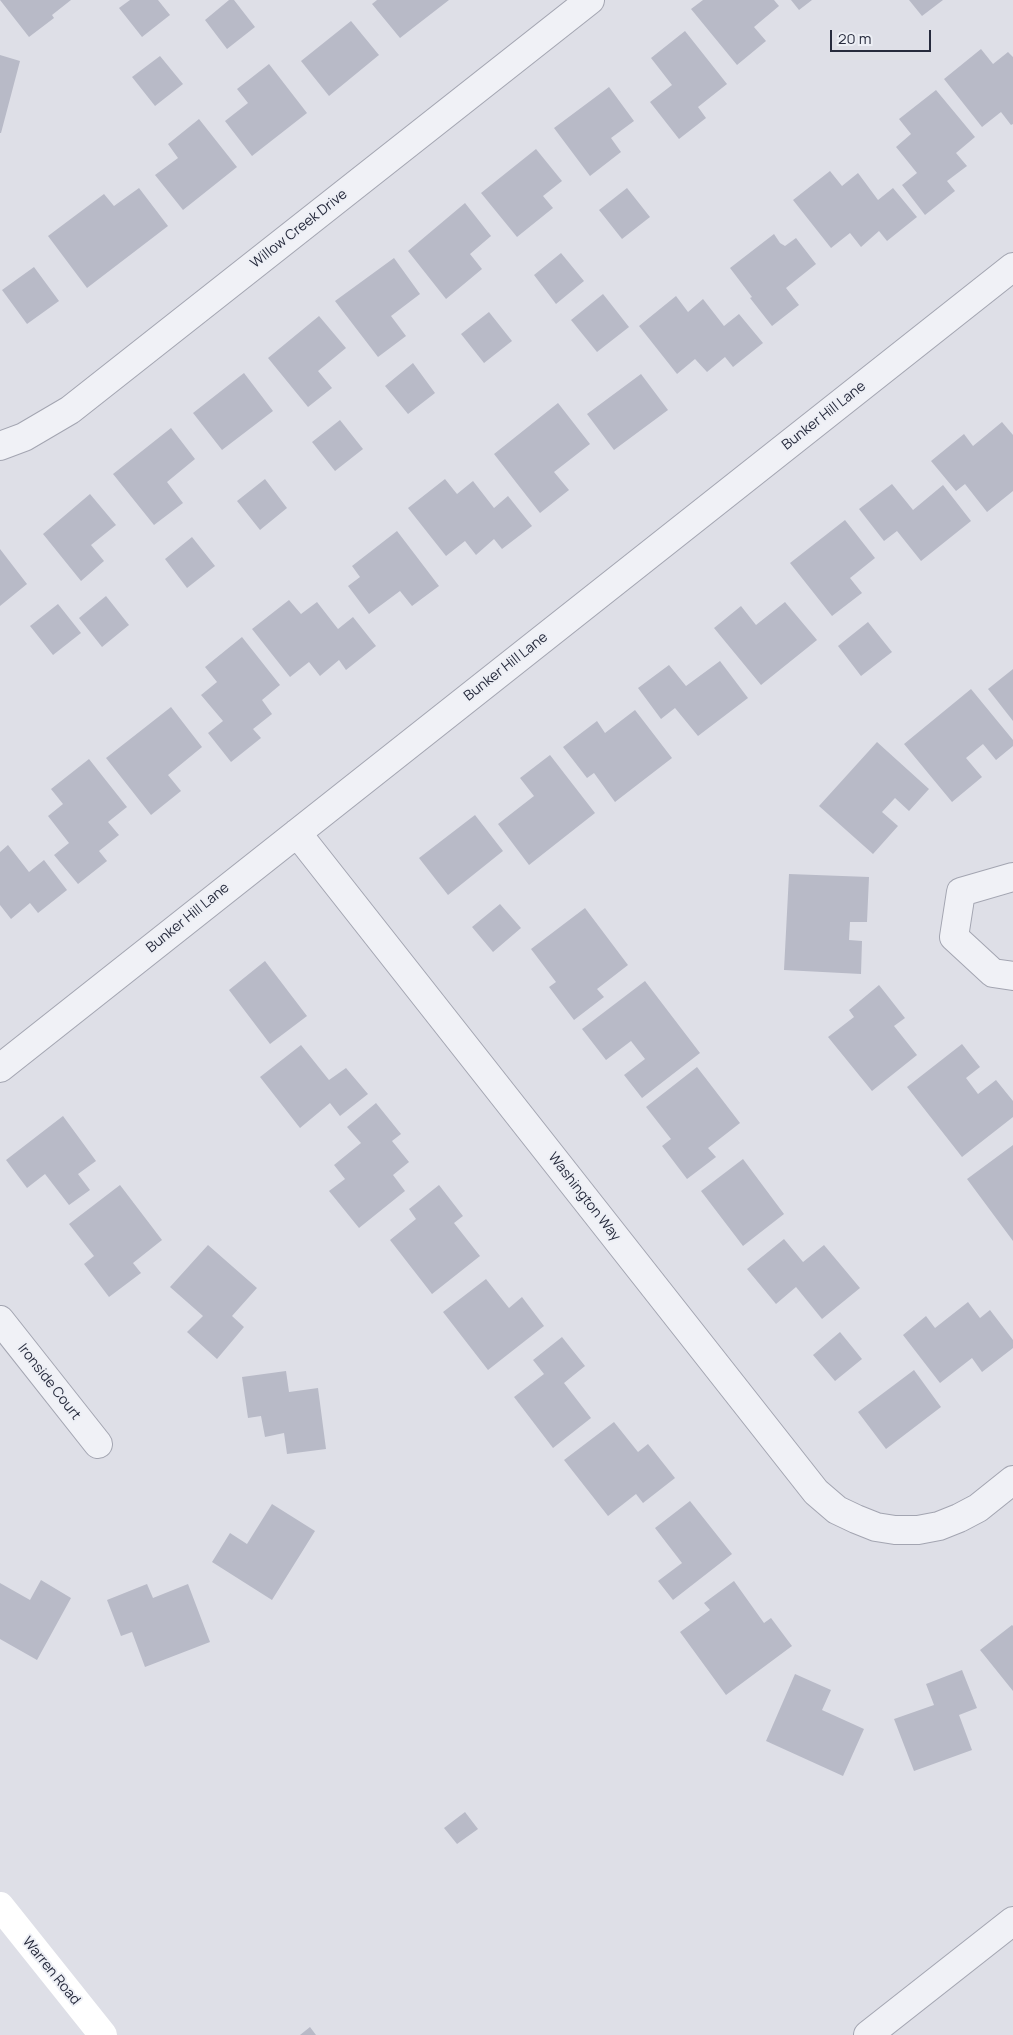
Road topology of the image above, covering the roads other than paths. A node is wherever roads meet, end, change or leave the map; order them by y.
1 (590, 0) edge
2 (1013, 267) edge
3 (0, 446) edge
4 (297, 833) junction
5 (1013, 877) edge
6 (1013, 976) edge
7 (0, 1068) edge
8 (0, 1320) edge
9 (98, 1444) dead end
10 (1013, 1480) edge
11 (0, 1906) edge
12 (1013, 1920) edge
13 (103, 2035) edge
14 (868, 2035) edge

1 - 3 street, Willow Creek Drive
2 - 4 street, Bunker Hill Lane
4 - 7 street, Bunker Hill Lane
4 - 10 street, Washington Way
5 - 6 street
8 - 9 street, Ironside Court
11 - 13 main road, Warren Road
12 - 14 street

